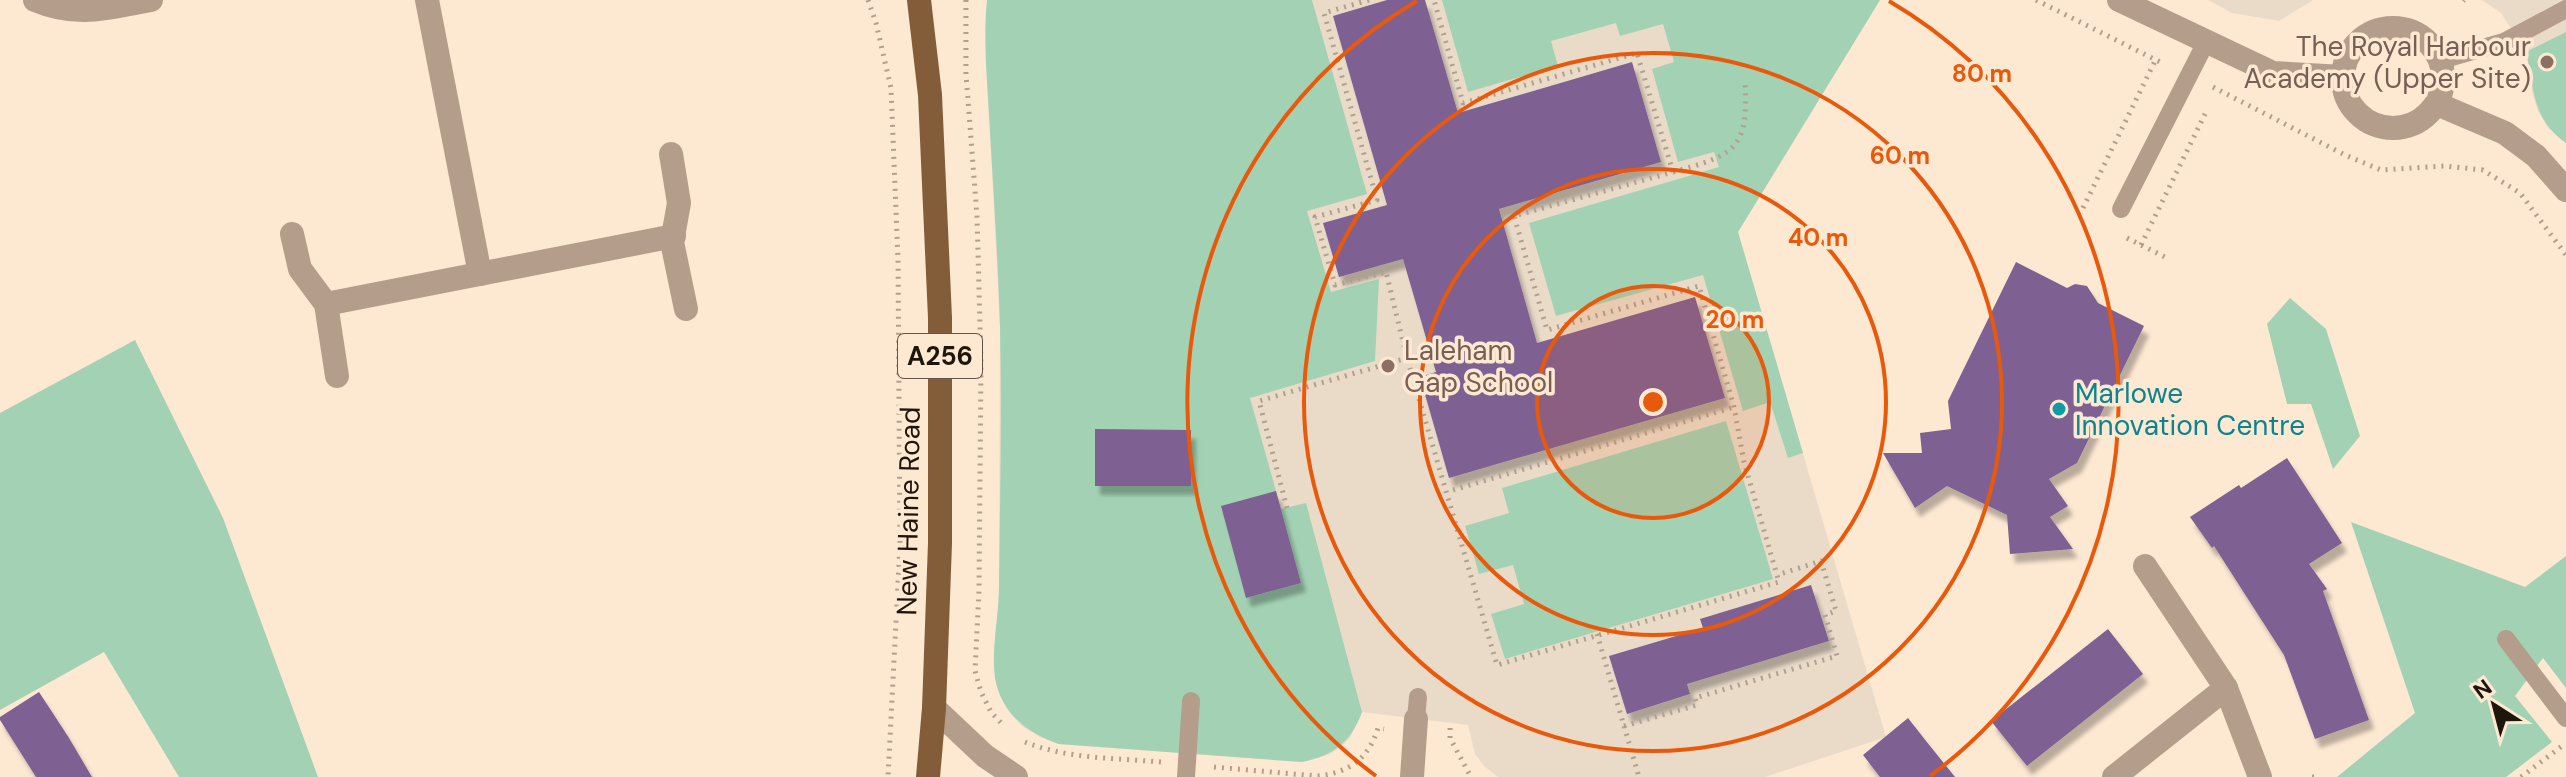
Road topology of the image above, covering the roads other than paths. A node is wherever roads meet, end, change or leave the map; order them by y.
1 (35, 0) edge
2 (151, 0) edge
3 (427, 0) edge
4 (2119, 0) edge
5 (918, 2) edge
6 (2566, 9) edge
7 (2206, 42) junction
8 (2441, 60) junction
9 (2343, 77) junction
10 (2437, 104) junction
11 (671, 154) dead end
12 (2566, 190) edge
13 (2121, 209) dead end
14 (292, 234) dead end
15 (674, 236) junction
16 (480, 274) junction
17 (326, 304) junction
18 (686, 309) dead end
19 (337, 376) dead end
20 (2145, 566) dead end
21 (2506, 639) dead end
22 (2226, 688) junction
23 (1191, 701) dead end
24 (934, 708) junction
25 (1417, 708) dead end
26 (2566, 718) edge
27 (1186, 771) edge
28 (928, 777) edge
29 (1016, 777) edge
30 (1412, 777) edge
31 (2114, 777) edge
32 (2260, 777) edge

1 - 2 street
3 - 16 street
4 - 7 street
5 - 24 main road, New Haine Road / A256
6 - 8 lane
7 - 9 street
7 - 13 lane
8 - 9 street
8 - 10 street
9 - 10 street
10 - 12 street
11 - 15 street
14 - 17 street
15 - 16 street
15 - 18 street
16 - 17 street
17 - 19 street
20 - 22 street
21 - 26 lane
22 - 31 street
22 - 32 street
23 - 27 lane
24 - 28 main road, New Haine Road / A256
24 - 29 street
25 - 30 street

